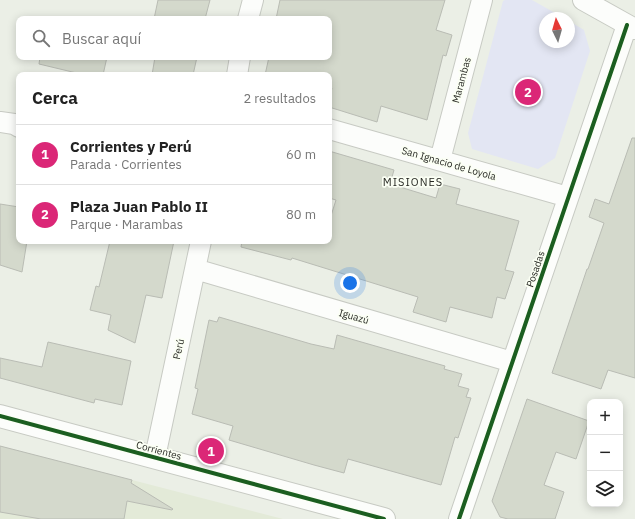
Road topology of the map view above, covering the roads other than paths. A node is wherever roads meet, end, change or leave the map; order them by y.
1 (252, 0) edge
2 (482, 0) edge
3 (583, 0) edge
4 (249, 16) edge
5 (631, 27) edge
6 (239, 60) edge
7 (237, 72) edge
8 (0, 122) edge
9 (16, 125) edge
10 (332, 130) edge
11 (440, 160) junction
12 (568, 197) junction
13 (200, 244) edge
14 (195, 269) junction
15 (512, 362) junction
16 (0, 416) edge
17 (155, 458) junction
18 (384, 519) edge
19 (459, 519) edge

1 - 4 street
2 - 11 street, Marambas
3 - 5 street
5 - 12 street, Posadas
6 - 7 street
8 - 9 street
10 - 11 street, San Ignacio de Loyola
11 - 12 street, San Ignacio de Loyola
12 - 15 street, Posadas
13 - 14 street, Perú
14 - 15 street, Iguazú
14 - 17 street, Perú
15 - 19 street, Posadas
16 - 17 street, Corrientes
17 - 18 street, Corrientes

